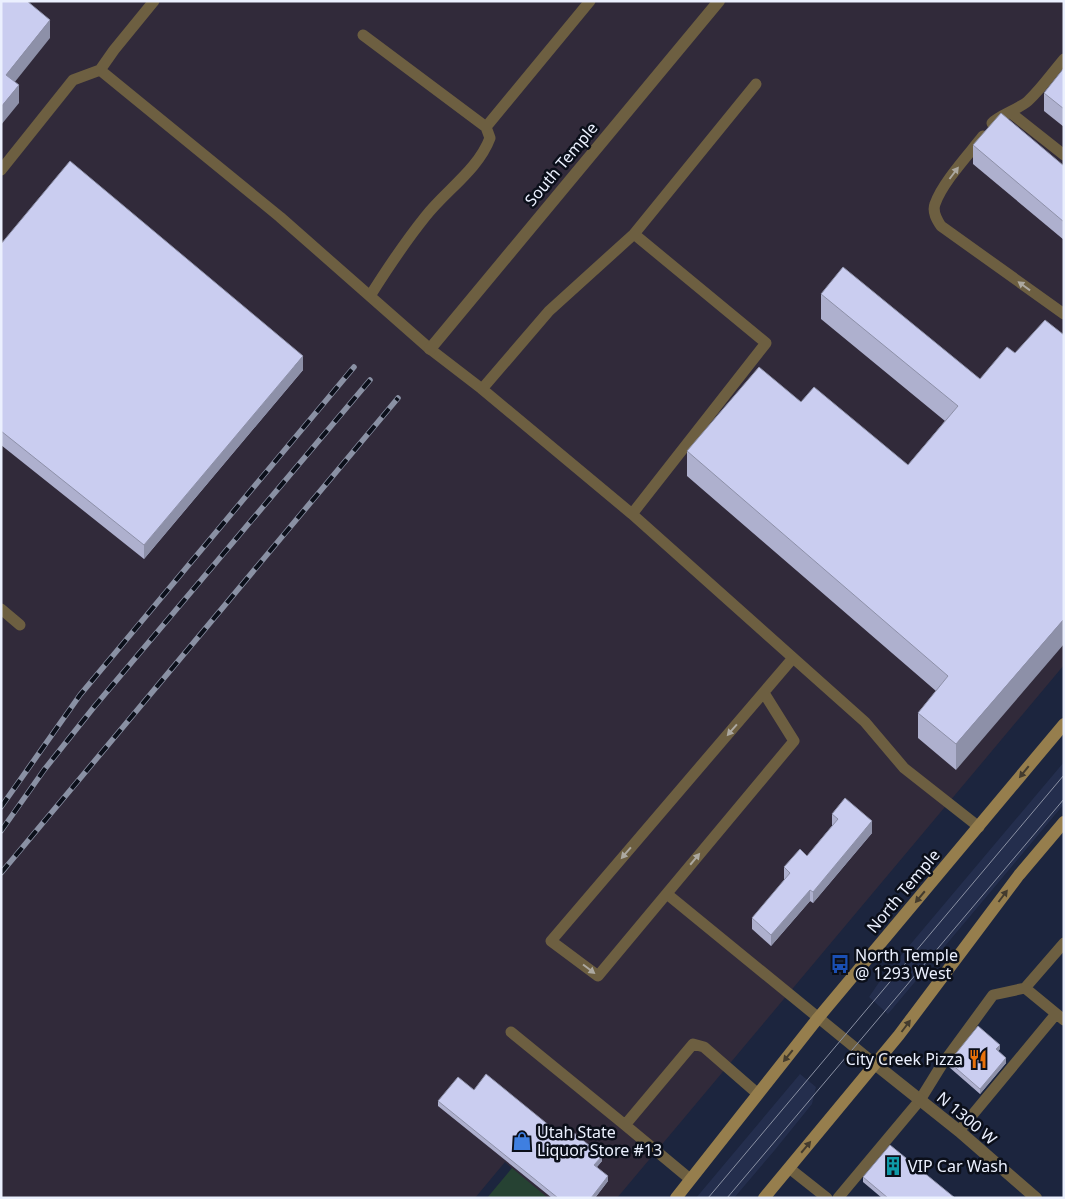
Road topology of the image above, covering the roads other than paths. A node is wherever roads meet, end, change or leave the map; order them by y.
1 (154, 1) edge
2 (590, 1) edge
3 (719, 1) edge
4 (363, 35) dead end
5 (1064, 59) edge
6 (100, 70) junction
7 (756, 84) dead end
8 (1011, 113) junction
9 (486, 127) junction
10 (1064, 155) edge
11 (1, 170) edge
12 (634, 234) junction
13 (370, 296) junction
14 (1064, 314) edge
15 (430, 349) junction
16 (482, 389) junction
17 (632, 514) junction
18 (1, 609) edge
19 (20, 625) dead end
20 (793, 658) junction
21 (764, 693) junction
22 (1064, 724) edge
23 (1064, 822) edge
24 (979, 827) junction
25 (667, 894) junction
26 (1064, 943) edge
27 (1024, 988) junction
28 (1060, 1017) edge
29 (818, 1018) junction
30 (511, 1032) dead end
31 (875, 1064) junction
32 (758, 1094) junction
33 (920, 1100) junction
34 (625, 1125) junction
35 (959, 1131) junction
36 (789, 1168) junction
37 (690, 1180) junction
38 (676, 1198) edge
39 (764, 1198) edge
40 (827, 1198) edge
41 (838, 1198) edge
42 (1036, 1198) edge

1 - 6 lane
2 - 9 lane
3 - 15 street, South Temple
4 - 9 lane
5 - 8 lane
6 - 11 lane
6 - 13 lane
7 - 12 lane
8 - 10 lane
14 -> 8 lane
9 - 13 lane
12 - 16 lane
12 - 17 lane
13 - 15 lane
15 - 16 lane
16 - 17 lane
17 - 20 lane
18 - 19 lane
20 - 21 lane
20 - 24 lane
25 -> 21 lane
21 -> 25 lane
22 -> 24 main road, North Temple
31 -> 23 main road
24 -> 29 main road, North Temple
25 - 29 lane
26 - 27 lane
27 - 28 lane
27 - 33 lane
28 - 35 lane
29 - 31 lane
29 -> 32 main road, North Temple
30 - 34 lane
31 - 33 street, N 1300 W
36 -> 31 main road
32 - 34 lane
32 - 37 main road, North Temple
33 - 35 street, N 1300 W
33 - 41 lane
34 - 37 lane
35 - 42 street, N 1300 W
36 - 39 main road
36 - 40 lane
37 - 38 main road, North Temple

